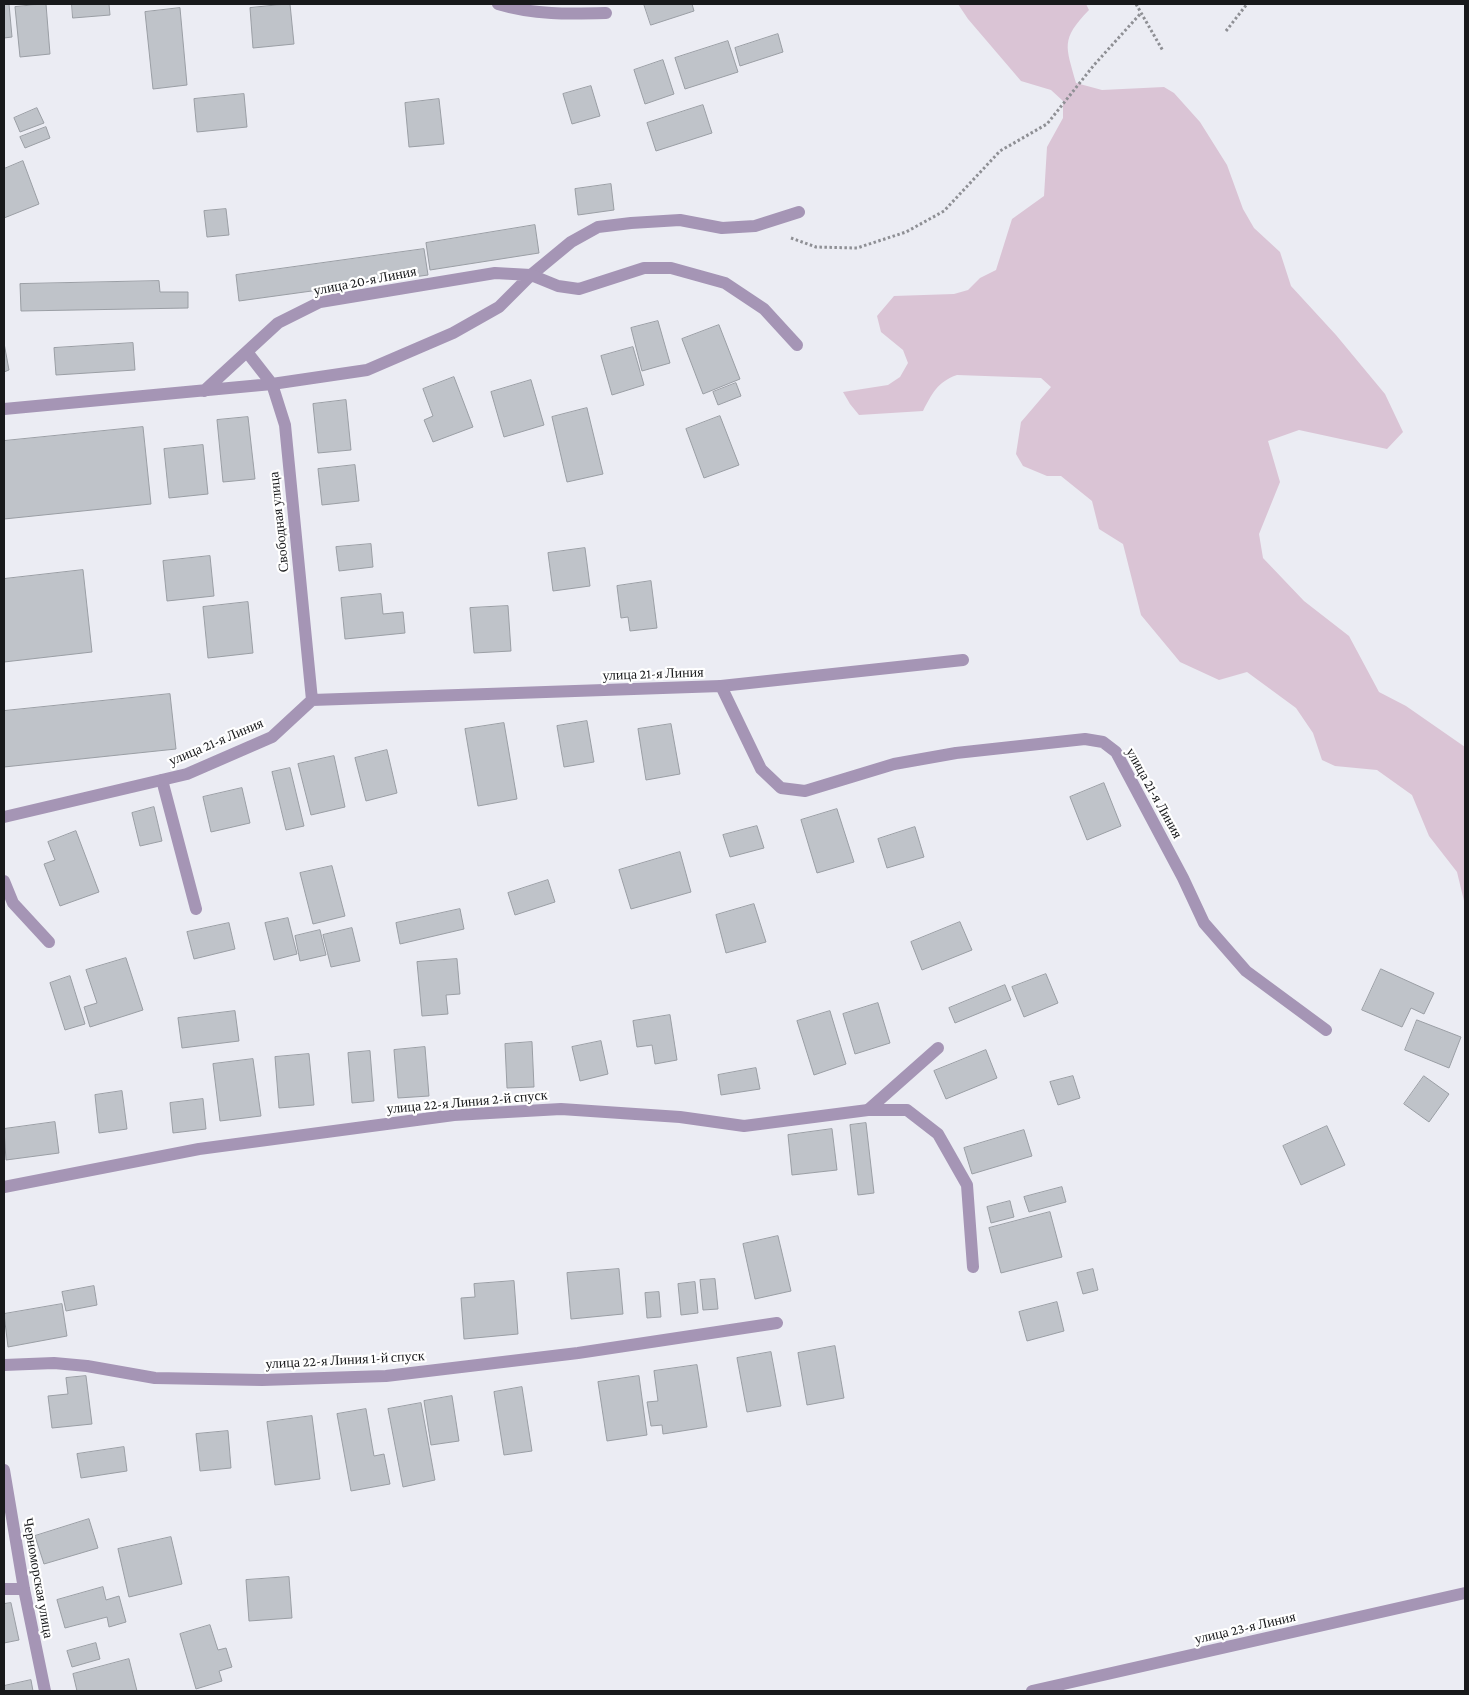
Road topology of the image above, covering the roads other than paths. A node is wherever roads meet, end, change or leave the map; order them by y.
1 (498, 4) edge
2 (606, 13) dead end
3 (799, 212) dead end
4 (531, 275) junction
5 (797, 345) dead end
6 (247, 352) junction
7 (272, 384) junction
8 (204, 391) junction
9 (4, 409) edge
10 (963, 660) dead end
11 (721, 686) junction
12 (312, 700) junction
13 (162, 780) junction
14 (4, 817) edge
15 (4, 881) edge
16 (196, 909) dead end
17 (49, 942) dead end
18 (1326, 1030) dead end
19 (938, 1048) dead end
20 (868, 1110) junction
21 (4, 1187) edge
22 (973, 1267) dead end
23 (777, 1323) dead end
24 (4, 1366) edge
25 (4, 1470) edge
26 (24, 1589) junction
27 (4, 1590) edge
28 (1465, 1593) edge
29 (45, 1691) edge
30 (1032, 1691) edge

1 - 2 street
3 - 4 street
4 - 5 street, улица 20-я Линия
4 - 6 street, улица 20-я Линия
4 - 7 street
6 - 7 street, Свободная улица
6 - 8 street, улица 20-я Линия
7 - 8 street
7 - 12 street, Свободная улица
8 - 9 street
10 - 11 street
11 - 12 street, улица 21-я Линия
11 - 18 street, улица 21-я Линия
12 - 13 street, улица 21-я Линия
13 - 14 street, улица 21-я Линия
13 - 16 street
15 - 17 street
19 - 20 street
20 - 21 street, улица 22-я Линия 2-й спуск
20 - 22 street, улица 22-я Линия 2-й спуск
23 - 24 street, улица 22-я Линия 1-й спуск
25 - 26 street, Черноморская улица
26 - 27 street
26 - 29 street, Черноморская улица
28 - 30 street, улица 23-я Линия

